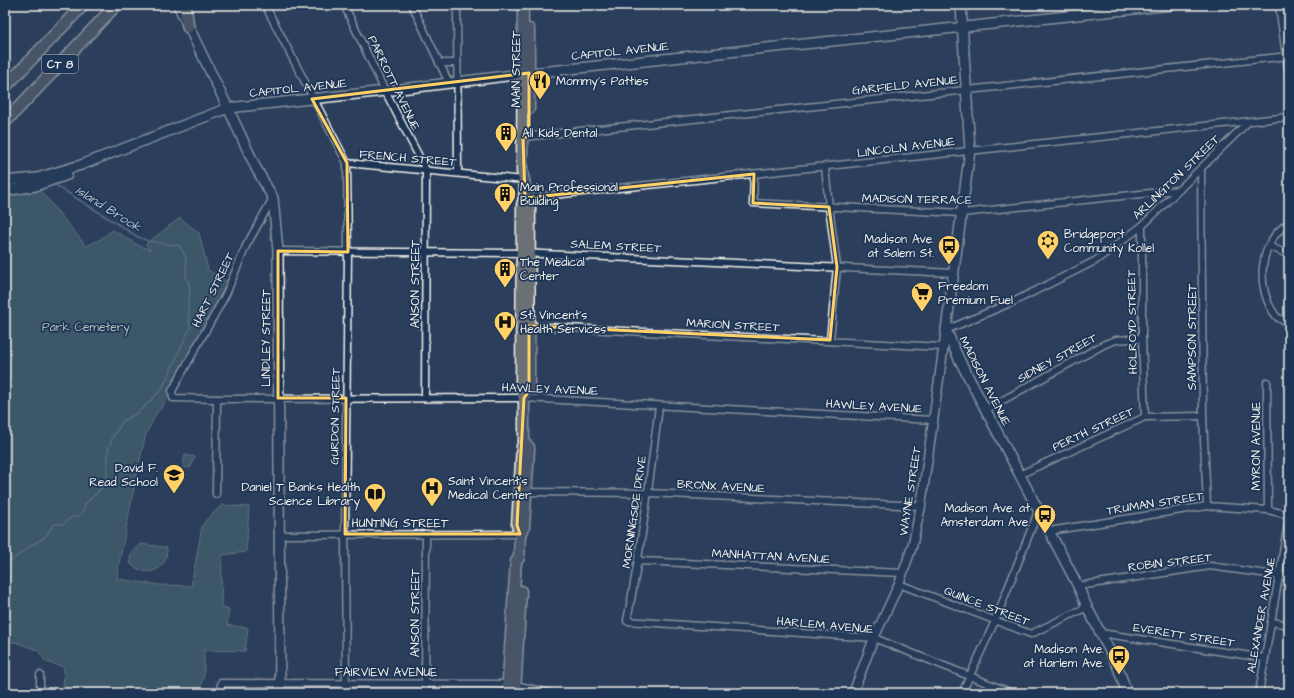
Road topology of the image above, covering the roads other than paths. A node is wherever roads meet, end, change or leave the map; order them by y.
1 (83, 5) edge
2 (116, 5) edge
3 (178, 5) edge
4 (185, 5) edge
5 (265, 5) edge
6 (344, 5) edge
7 (412, 5) edge
8 (457, 5) edge
9 (523, 5) edge
10 (530, 5) edge
11 (961, 5) edge
12 (1172, 5) edge
13 (1279, 5) edge
14 (188, 27) junction
15 (962, 27) junction
16 (1288, 56) edge
17 (439, 63) junction
18 (457, 63) junction
19 (526, 73) junction
20 (1289, 77) edge
21 (453, 82) junction
22 (5, 87) edge
23 (966, 90) junction
24 (385, 91) junction
25 (312, 99) junction
26 (228, 108) junction
27 (1289, 117) edge
28 (5, 122) edge
29 (1248, 122) junction
30 (526, 137) junction
31 (970, 150) junction
32 (347, 163) junction
33 (81, 165) junction
34 (826, 167) junction
35 (1201, 169) junction
36 (426, 170) junction
37 (458, 173) junction
38 (754, 174) junction
39 (525, 180) junction
40 (5, 181) edge
41 (1180, 190) junction
42 (5, 191) edge
43 (273, 198) junction
44 (525, 198) junction
45 (829, 207) junction
46 (962, 213) junction
47 (1289, 223) edge
48 (1142, 226) junction
49 (1268, 246) junction
50 (278, 251) junction
51 (348, 252) junction
52 (427, 252) junction
53 (526, 253) junction
54 (1289, 255) edge
55 (836, 267) junction
56 (954, 273) junction
57 (1289, 324) edge
58 (525, 325) junction
59 (946, 330) junction
60 (1142, 338) junction
61 (830, 340) junction
62 (943, 347) junction
63 (1266, 382) dead end
64 (172, 391) joint
65 (278, 398) junction
66 (346, 398) junction
67 (425, 398) junction
68 (524, 398) junction
69 (217, 399) junction
70 (659, 406) junction
71 (985, 410) junction
72 (1203, 416) junction
73 (1145, 417) junction
74 (932, 420) junction
75 (1019, 475) junction
76 (523, 492) junction
77 (648, 493) junction
78 (216, 494) dead end
79 (921, 506) junction
80 (1207, 506) junction
81 (1268, 510) junction
82 (1038, 512) junction
83 (1289, 516) edge
84 (1048, 531) junction
85 (345, 534) junction
86 (426, 534) junction
87 (520, 534) junction
88 (279, 535) junction
89 (638, 561) junction
90 (902, 573) junction
91 (1279, 575) junction
92 (1289, 577) edge
93 (899, 584) junction
94 (1078, 586) junction
95 (1087, 607) junction
96 (995, 621) junction
97 (627, 622) joint
98 (1271, 622) junction
99 (1289, 625) edge
100 (1100, 633) junction
101 (874, 638) junction
102 (1264, 658) junction
103 (40, 675) dead end
104 (969, 676) junction
105 (346, 682) junction
106 (425, 683) junction
107 (280, 688) edge
108 (511, 689) edge
109 (40, 693) edge
110 (221, 693) edge
111 (346, 693) edge
112 (425, 693) edge
113 (549, 693) edge
114 (853, 693) edge
115 (962, 693) edge
116 (1012, 693) edge
117 (1127, 693) edge
118 (1259, 693) edge

1 - 22 highway, CT 8
2 - 28 highway, CT 8
3 - 14 main road, LINDLEY STREET
4 - 14 highway
5 - 25 street, FRENCH STREET
6 - 24 street, PARROTT AVENUE
7 - 17 street
8 - 18 street
9 - 19 main road, MAIN STREET
10 - 19 main road, MAIN STREET
11 - 15 main road, MADISON AVENUE
12 - 15 main road, CAPITOL AVENUE
13 - 16 street
14 - 26 main road, LINDLEY STREET
15 - 19 main road, CAPITOL AVENUE
15 - 23 main road, MADISON AVENUE
16 - 20 street
16 - 23 street, GARFIELD AVENUE
17 - 18 street
17 - 21 street
18 - 21 street
19 - 21 main road, CAPITOL AVENUE
19 - 30 main road, MAIN STREET
21 - 24 main road, CAPITOL AVENUE
21 - 37 street
23 - 30 street, GARFIELD AVENUE
23 - 31 main road, MADISON AVENUE
24 - 25 main road, CAPITOL AVENUE
24 - 36 street, PARROTT AVENUE
25 - 26 main road, CAPITOL AVENUE
25 - 32 street, FRENCH STREET
26 - 33 main road, CAPITOL AVENUE
26 - 43 main road, LINDLEY STREET
27 - 29 street, LINCOLN AVENUE
29 - 31 street, LINCOLN AVENUE
29 - 35 street, ARLINGTON STREET
30 - 39 main road, MAIN STREET
31 - 34 street, LINCOLN AVENUE
31 - 46 main road, MADISON AVENUE
32 - 36 street, FRENCH STREET
32 - 51 street, GURDON STREET
33 - 40 main road, CAPITOL AVENUE
33 - 42 main road, CAPITOL AVENUE
34 - 38 street, LINCOLN AVENUE
34 - 45 street
35 - 41 street, ARLINGTON STREET
35 - 72 street, SAMPSON STREET
36 - 37 street, FRENCH STREET
36 - 52 street, ANSON STREET
37 - 39 street, FRENCH STREET
38 - 44 street, LINCOLN AVENUE
38 - 45 street, MADISON TERRACE
39 - 44 main road, MAIN STREET
41 - 46 street, MADISON TERRACE
41 - 48 street, ARLINGTON STREET
43 - 50 main road, LINDLEY STREET
43 - 64 street, HART STREET
44 - 53 main road, MAIN STREET
45 - 46 street, MADISON TERRACE
45 - 55 street
46 - 56 main road, MADISON AVENUE
47 - 49 street
48 - 59 street, ARLINGTON STREET
48 - 60 street, HOLROYD STREET
49 - 54 street
49 - 57 street
50 - 51 street, SALEM STREET
50 - 65 main road, LINDLEY STREET
51 - 52 street, SALEM STREET
51 - 66 street, GURDON STREET
52 - 53 street, SALEM STREET
52 - 67 street, ANSON STREET
53 - 55 street, SALEM STREET
53 - 58 main road, MAIN STREET
55 - 56 street, SALEM STREET
55 - 61 street
56 - 59 main road, MADISON AVENUE
58 - 61 street, MARION STREET
58 - 68 main road, MAIN STREET
59 - 62 street, WAYNE STREET
59 - 71 main road, MADISON AVENUE
60 - 71 street, SIDNEY STREET
60 - 73 street, HOLROYD STREET
61 - 62 street, MARION STREET
62 - 74 street, WAYNE STREET
63 - 81 street, MYRON AVENUE
64 - 69 street, HAWLEY AVENUE
65 - 66 street, HAWLEY AVENUE
65 - 69 street, HAWLEY AVENUE
65 - 88 main road, LINDLEY STREET
66 - 67 street, HAWLEY AVENUE
66 - 85 street, GURDON STREET
67 - 68 street, HAWLEY AVENUE
68 - 70 street, HAWLEY AVENUE
68 - 76 main road, MAIN STREET
69 - 78 street
70 - 74 street, HAWLEY AVENUE
70 - 77 street, MORNINGSIDE DRIVE
71 - 75 main road, MADISON AVENUE
72 - 73 street, PERTH STREET
72 - 80 street, SAMPSON STREET
73 - 75 street, PERTH STREET
74 - 79 street, WAYNE STREET
75 - 82 main road, MADISON AVENUE
76 - 77 street, BRONX AVENUE
76 - 87 main road, MAIN STREET
77 - 79 street, BRONX AVENUE
77 - 89 street, MORNINGSIDE DRIVE
79 - 90 street, WAYNE STREET
80 - 81 street, TRUMAN STREET
80 - 84 street, TRUMAN STREET
81 - 83 street, TRUMAN STREET
82 - 84 main road, MADISON AVENUE
82 - 96 street
83 - 91 street, ALEXANDER AVENUE
84 - 94 main road, MADISON AVENUE
85 - 86 street, HUNTING STREET
85 - 88 street, HUNTING STREET
85 - 105 street, GURDON STREET
86 - 87 street, HUNTING STREET
86 - 106 street, ANSON STREET
87 - 108 main road, MAIN STREET
88 - 107 main road, LINDLEY STREET
89 - 90 street, MANHATTAN AVENUE
89 - 97 street, MORNINGSIDE DRIVE
90 - 93 street, WAYNE STREET
91 - 92 street, ROBIN STREET
91 - 94 street, ROBIN STREET
91 - 98 street, ALEXANDER AVENUE
93 - 96 street, QUINCE STREET
93 - 101 street, WAYNE STREET
94 - 95 main road, MADISON AVENUE
95 - 96 street, QUINCE STREET
95 - 100 main road, MADISON AVENUE
96 - 104 street
97 - 101 street, HARLEM AVENUE
98 - 99 street
98 - 102 street, ALEXANDER AVENUE
100 - 102 street, EVERETT STREET
100 - 117 main road, MADISON AVENUE
101 - 104 street, HARLEM AVENUE
101 - 114 street, WAYNE STREET
102 - 118 street, ALEXANDER AVENUE
103 - 109 street
104 - 115 street
104 - 116 street, HARLEM AVENUE
105 - 106 street, FAIRVIEW AVENUE
105 - 107 street, FAIRVIEW AVENUE
105 - 111 street, GURDON STREET
106 - 108 street, FAIRVIEW AVENUE
106 - 112 street, ANSON STREET
107 - 110 street, FAIRVIEW AVENUE
108 - 113 street, FAIRVIEW AVENUE

